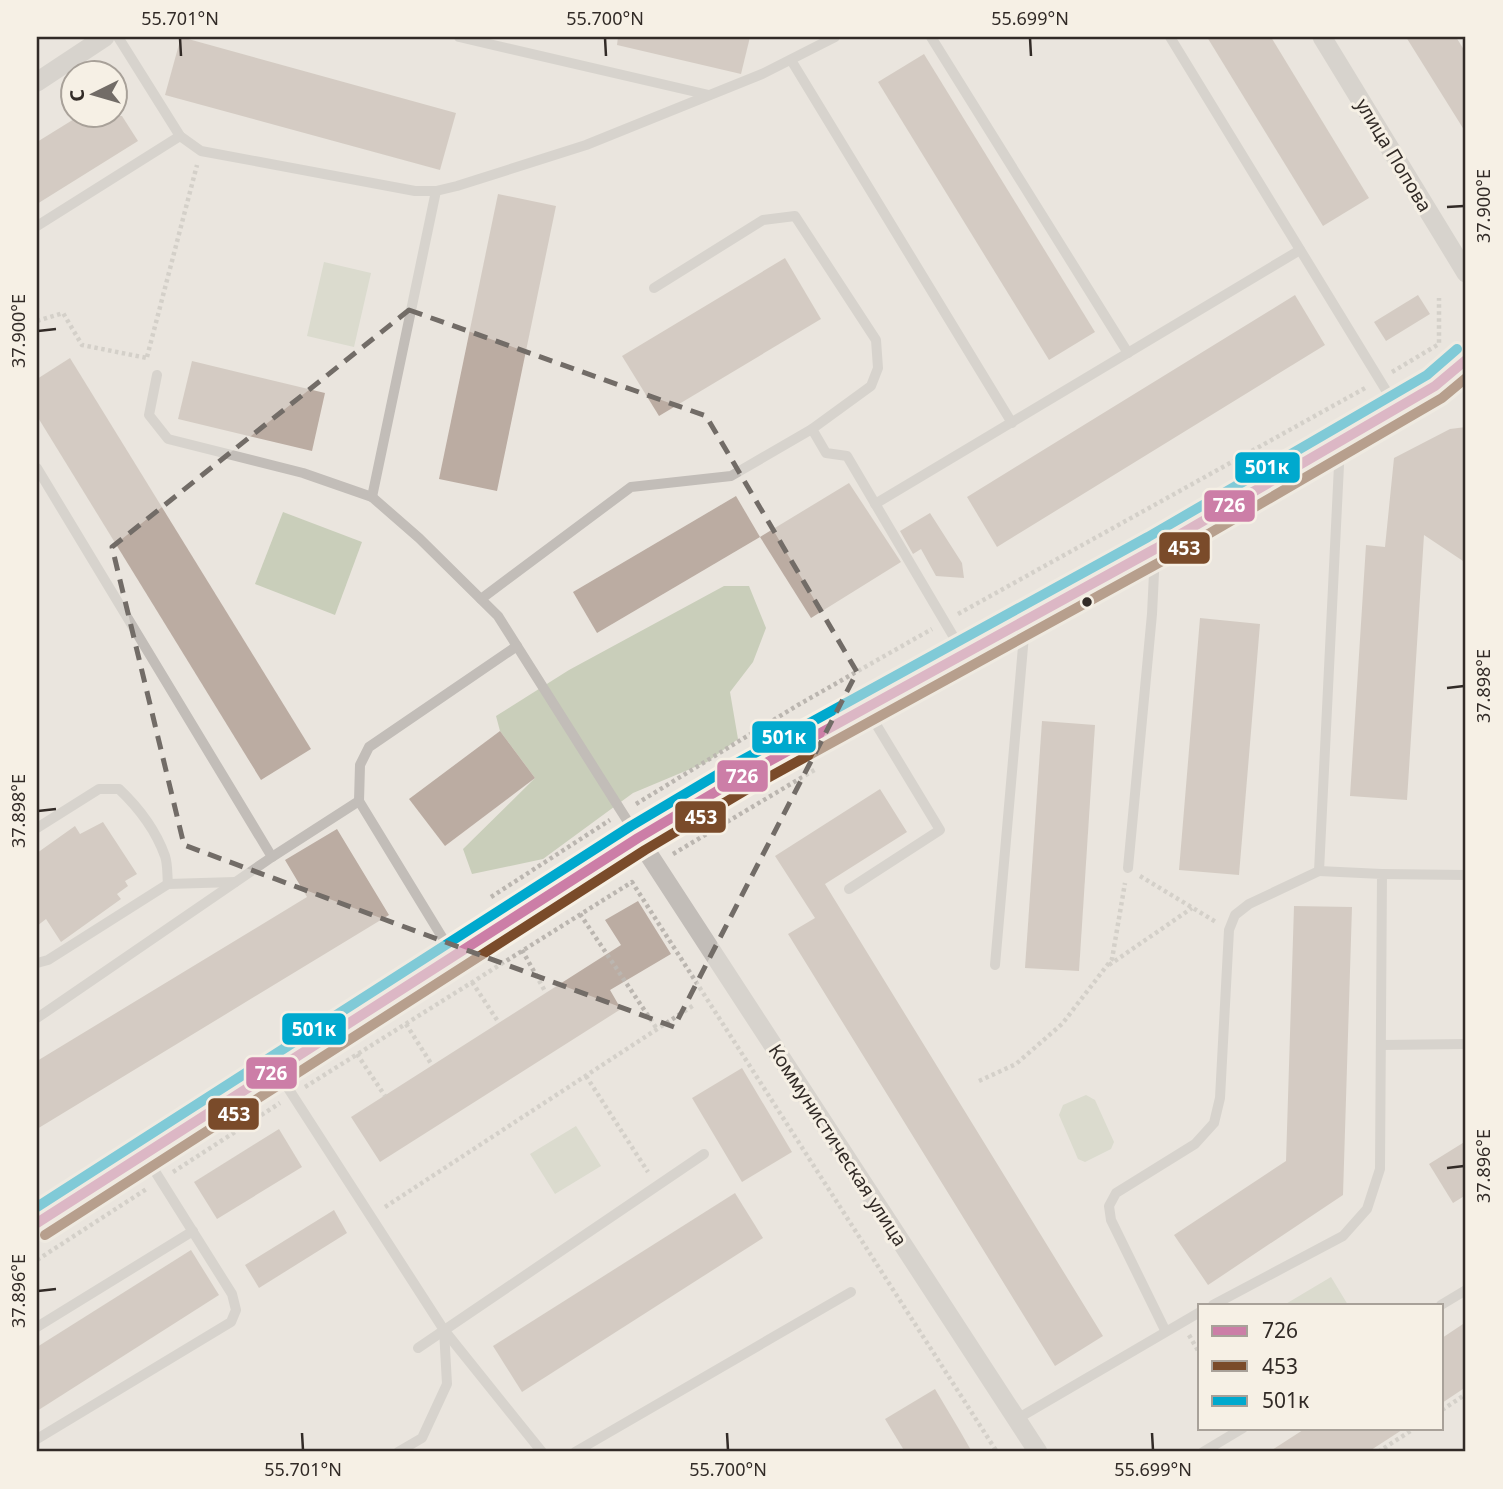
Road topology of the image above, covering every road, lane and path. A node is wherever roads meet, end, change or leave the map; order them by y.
1 (105, 37) edge
2 (118, 37) edge
3 (459, 37) edge
4 (835, 37) edge
5 (931, 37) edge
6 (1170, 37) edge
7 (1322, 37) edge
8 (791, 60) junction
9 (37, 82) edge
10 (710, 96) junction
11 (180, 136) junction
12 (201, 151) junction
13 (436, 191) junction
14 (37, 226) edge
15 (1300, 250) junction
16 (1466, 273) edge
17 (654, 288) dead end
18 (1439, 298) dead end
19 (37, 321) edge
20 (1128, 353) junction
21 (147, 357) junction
22 (1466, 360) edge
23 (157, 376) joint
24 (1380, 380) junction
25 (1397, 409) junction
26 (1012, 423) junction
27 (812, 429) junction
28 (1340, 442) junction
29 (37, 468) edge
30 (372, 497) junction
31 (876, 504) junction
32 (1155, 549) junction
33 (481, 599) junction
34 (1026, 620) junction
35 (945, 622) junction
36 (517, 646) junction
37 (964, 654) junction
38 (798, 705) dead end
39 (866, 708) junction
40 (819, 767) dead end
41 (359, 801) junction
42 (37, 828) edge
43 (638, 838) junction
44 (272, 857) junction
45 (656, 864) junction
46 (1128, 868) junction
47 (1319, 872) junction
48 (1382, 874) junction
49 (1466, 875) edge
50 (236, 882) junction
51 (168, 884) junction
52 (849, 889) dead end
53 (1192, 908) junction
54 (580, 914) junction
55 (1229, 930) junction
56 (522, 950) junction
57 (453, 956) junction
58 (37, 962) edge
59 (995, 965) dead end
60 (1105, 968) junction
61 (472, 982) junction
62 (546, 993) dead end
63 (694, 1005) dead end
64 (37, 1018) edge
65 (499, 1023) dead end
66 (406, 1024) junction
67 (657, 1030) junction
68 (1466, 1044) edge
69 (1381, 1045) junction
70 (357, 1054) junction
71 (432, 1065) dead end
72 (276, 1069) junction
73 (586, 1076) junction
74 (979, 1082) dead end
75 (292, 1095) junction
76 (385, 1096) dead end
77 (144, 1153) junction
78 (704, 1154) dead end
79 (161, 1180) junction
80 (656, 1186) junction
81 (371, 1216) junction
82 (37, 1223) edge
83 (192, 1231) junction
84 (37, 1261) edge
85 (1466, 1290) edge
86 (851, 1292) dead end
87 (1215, 1304) edge
88 (1443, 1304) edge
89 (1198, 1313) edge
90 (37, 1327) edge
91 (444, 1330) junction
92 (1165, 1330) junction
93 (418, 1348) dead end
94 (1466, 1394) edge
95 (1444, 1409) edge
96 (1017, 1419) junction
97 (1240, 1430) edge
98 (1412, 1430) edge
99 (37, 1438) edge
100 (398, 1452) edge
101 (542, 1452) edge
102 (575, 1452) edge
103 (997, 1452) edge
104 (1038, 1452) edge
105 (1203, 1452) edge
106 (1378, 1452) edge

1 - 9 street
2 - 11 lane
3 - 10 lane
4 - 8 lane
5 - 20 lane
6 - 15 lane
7 - 16 street, улица Попова
8 - 10 lane
8 - 26 lane
10 - 13 lane
11 - 12 lane
11 - 14 lane
12 - 13 lane
12 - 21 path
13 - 30 lane
15 - 20 lane
15 - 24 lane
17 - 27 lane
18 - 24 path
19 - 21 path
20 - 26 lane
21 - 23 path
22 - 25 street
23 - 30 lane
24 - 25 lane
24 - 35 path
25 - 28 street
26 - 31 lane
27 - 31 lane
27 - 33 lane
28 - 32 street
28 - 47 lane
29 - 44 lane
30 - 33 lane
31 - 35 lane
32 - 34 street
32 - 46 lane
33 - 36 lane
34 - 37 street
34 - 59 lane
35 - 37 lane
35 - 38 path
36 - 41 lane
36 - 43 lane
37 - 39 street
39 - 43 street
39 - 52 lane
40 - 45 path
41 - 44 lane
41 - 57 lane
42 - 51 lane
43 - 45 street, Коммунистическая улица
43 - 57 street
44 - 50 lane
45 - 96 street, Коммунистическая улица
46 - 53 path
46 - 60 path
47 - 48 lane
47 - 55 lane
48 - 49 lane
48 - 69 lane
50 - 51 lane
50 - 64 lane
51 - 58 lane
53 - 55 path
53 - 60 path
54 - 56 path
54 - 67 path
54 - 103 path
55 - 92 lane
56 - 61 path
56 - 62 path
57 - 72 street
60 - 74 path
61 - 65 path
61 - 66 path
63 - 67 path
66 - 70 path
66 - 71 path
67 - 73 path
68 - 69 lane
69 - 87 lane
70 - 75 path
70 - 76 path
72 - 75 lane
72 - 77 street
73 - 80 path
73 - 81 path
75 - 79 path
75 - 81 lane
77 - 79 lane
77 - 82 street
78 - 80 lane
79 - 83 lane
79 - 84 path
80 - 91 lane
81 - 91 lane
83 - 90 lane
83 - 99 lane
85 - 88 lane
86 - 102 lane
89 - 92 lane
91 - 93 lane
91 - 100 lane
91 - 101 lane
92 - 96 lane
94 - 95 path
96 - 104 street, Коммунистическая улица
97 - 105 lane
98 - 106 path

